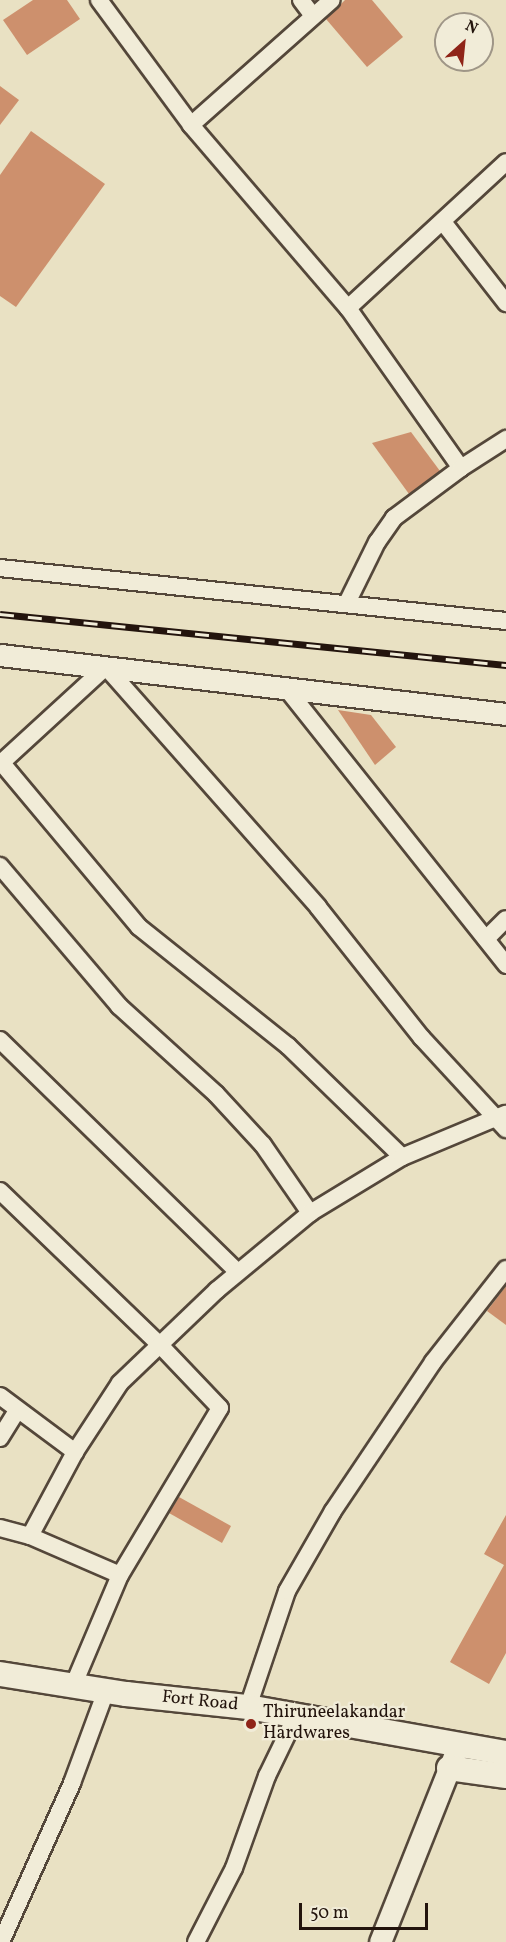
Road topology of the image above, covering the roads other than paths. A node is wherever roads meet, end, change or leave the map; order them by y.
1 (99, 0) edge
2 (301, 0) edge
3 (332, 0) edge
4 (313, 16) junction
5 (191, 125) junction
6 (506, 162) edge
7 (443, 222) junction
8 (506, 303) edge
9 (348, 308) junction
10 (506, 439) edge
11 (461, 468) junction
12 (0, 568) edge
13 (347, 603) junction
14 (506, 621) edge
15 (4, 660) edge
16 (106, 667) junction
17 (286, 688) junction
18 (506, 714) edge
19 (1, 763) edge
20 (0, 866) edge
21 (506, 919) edge
22 (486, 939) junction
23 (506, 965) edge
24 (0, 1040) edge
25 (503, 1120) edge
26 (402, 1157) junction
27 (0, 1191) edge
28 (310, 1213) junction
29 (506, 1269) edge
30 (238, 1272) junction
31 (160, 1345) junction
32 (0, 1396) edge
33 (17, 1411) junction
34 (0, 1438) edge
35 (75, 1452) junction
36 (0, 1528) edge
37 (30, 1536) junction
38 (120, 1575) junction
39 (0, 1674) edge
40 (73, 1686) junction
41 (106, 1691) junction
42 (248, 1707) junction
43 (296, 1716) junction
44 (458, 1745) junction
45 (506, 1753) edge
46 (449, 1768) junction
47 (506, 1776) edge
48 (1, 1942) edge
49 (196, 1942) edge
50 (380, 1942) edge

1 - 5 street
2 - 4 street
3 - 4 street
4 - 5 street
5 - 9 street
6 - 7 street
7 - 8 street
7 - 9 street
9 - 11 street
10 - 11 street
11 - 13 street
12 - 13 street
13 - 14 street
15 - 16 street
16 - 17 street
16 - 19 street
16 - 25 street
17 - 18 street
17 - 22 street
19 - 26 street
20 - 28 street
21 - 22 street
22 - 23 street
24 - 30 street
25 - 26 street
26 - 28 street
27 - 31 street
28 - 30 street
29 - 42 street
30 - 31 street
31 - 35 street
31 - 38 street
32 - 33 street
33 - 34 street
33 - 35 street
35 - 37 street
36 - 37 street
37 - 38 street
38 - 40 street
39 - 40 main road, Fort Road
40 - 41 main road, Fort Road
41 - 42 main road, Fort Road
41 - 48 street
42 - 43 main road, Fort Road
43 - 44 main road, Fort Road
43 - 49 street
44 - 45 main road, Fort Road
44 - 46 street
46 - 47 main road
46 - 50 street

